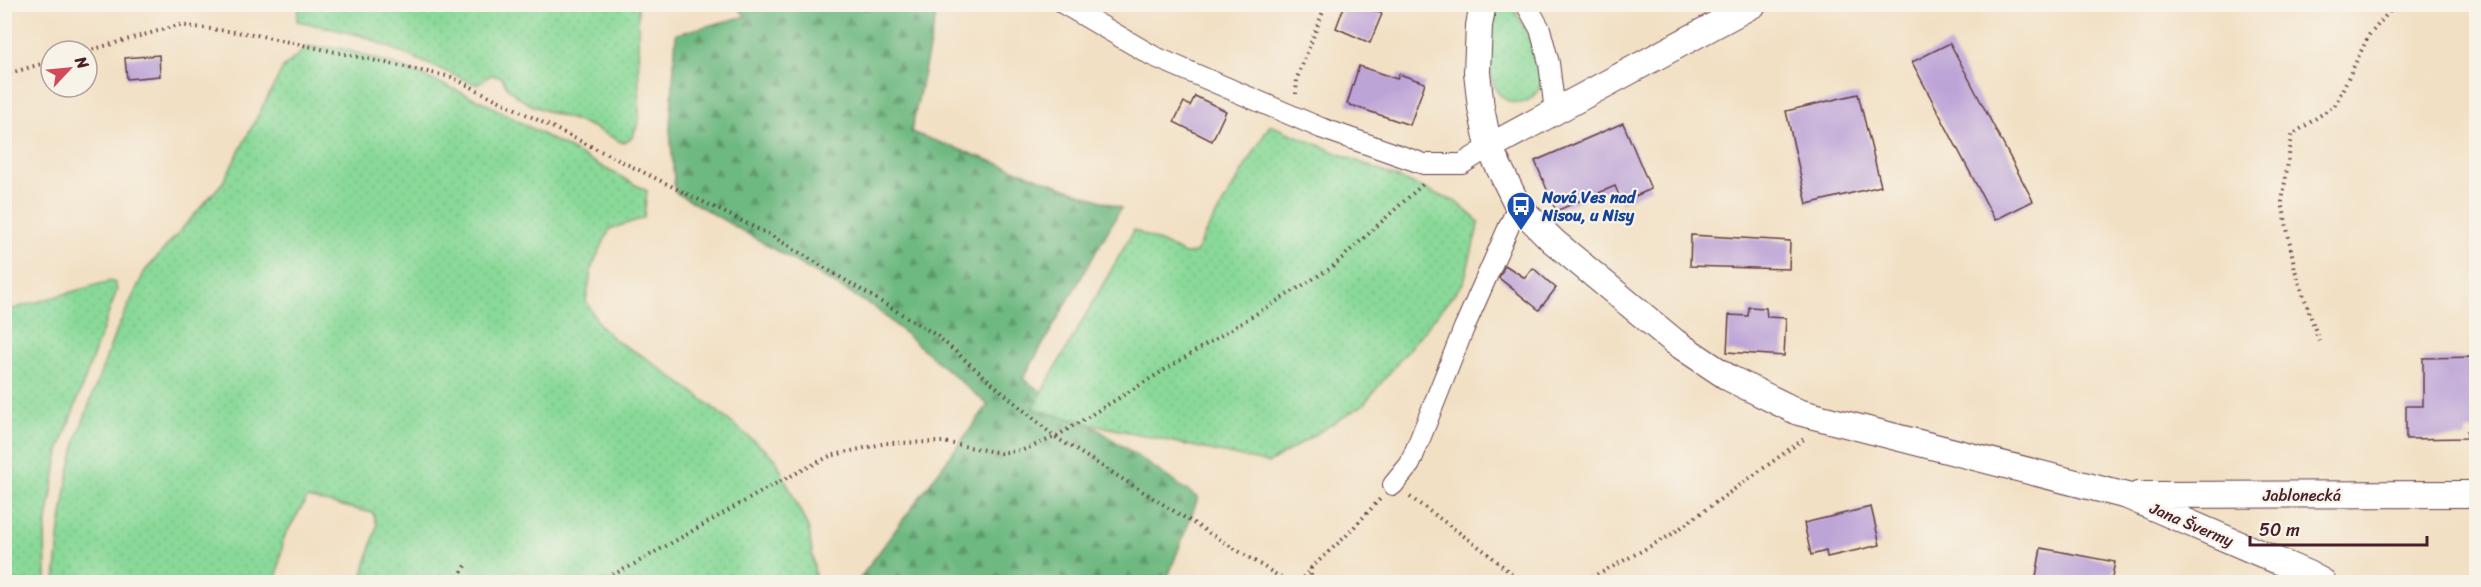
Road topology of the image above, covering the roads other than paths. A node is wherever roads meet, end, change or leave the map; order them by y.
1 (1064, 4) edge
2 (1483, 4) edge
3 (1526, 4) edge
4 (1754, 4) edge
5 (1555, 112) junction
6 (1489, 147) junction
7 (1518, 206) junction
8 (1393, 484) road end
9 (2476, 494) edge
10 (2127, 496) junction
11 (2323, 582) edge

1 - 6 street
2 - 6 street
3 - 5 street
4 - 5 street
5 - 6 street
6 - 7 street
7 - 8 street
7 - 10 street
9 - 10 street, Jablonecká
10 - 11 street, Jana Švermy

